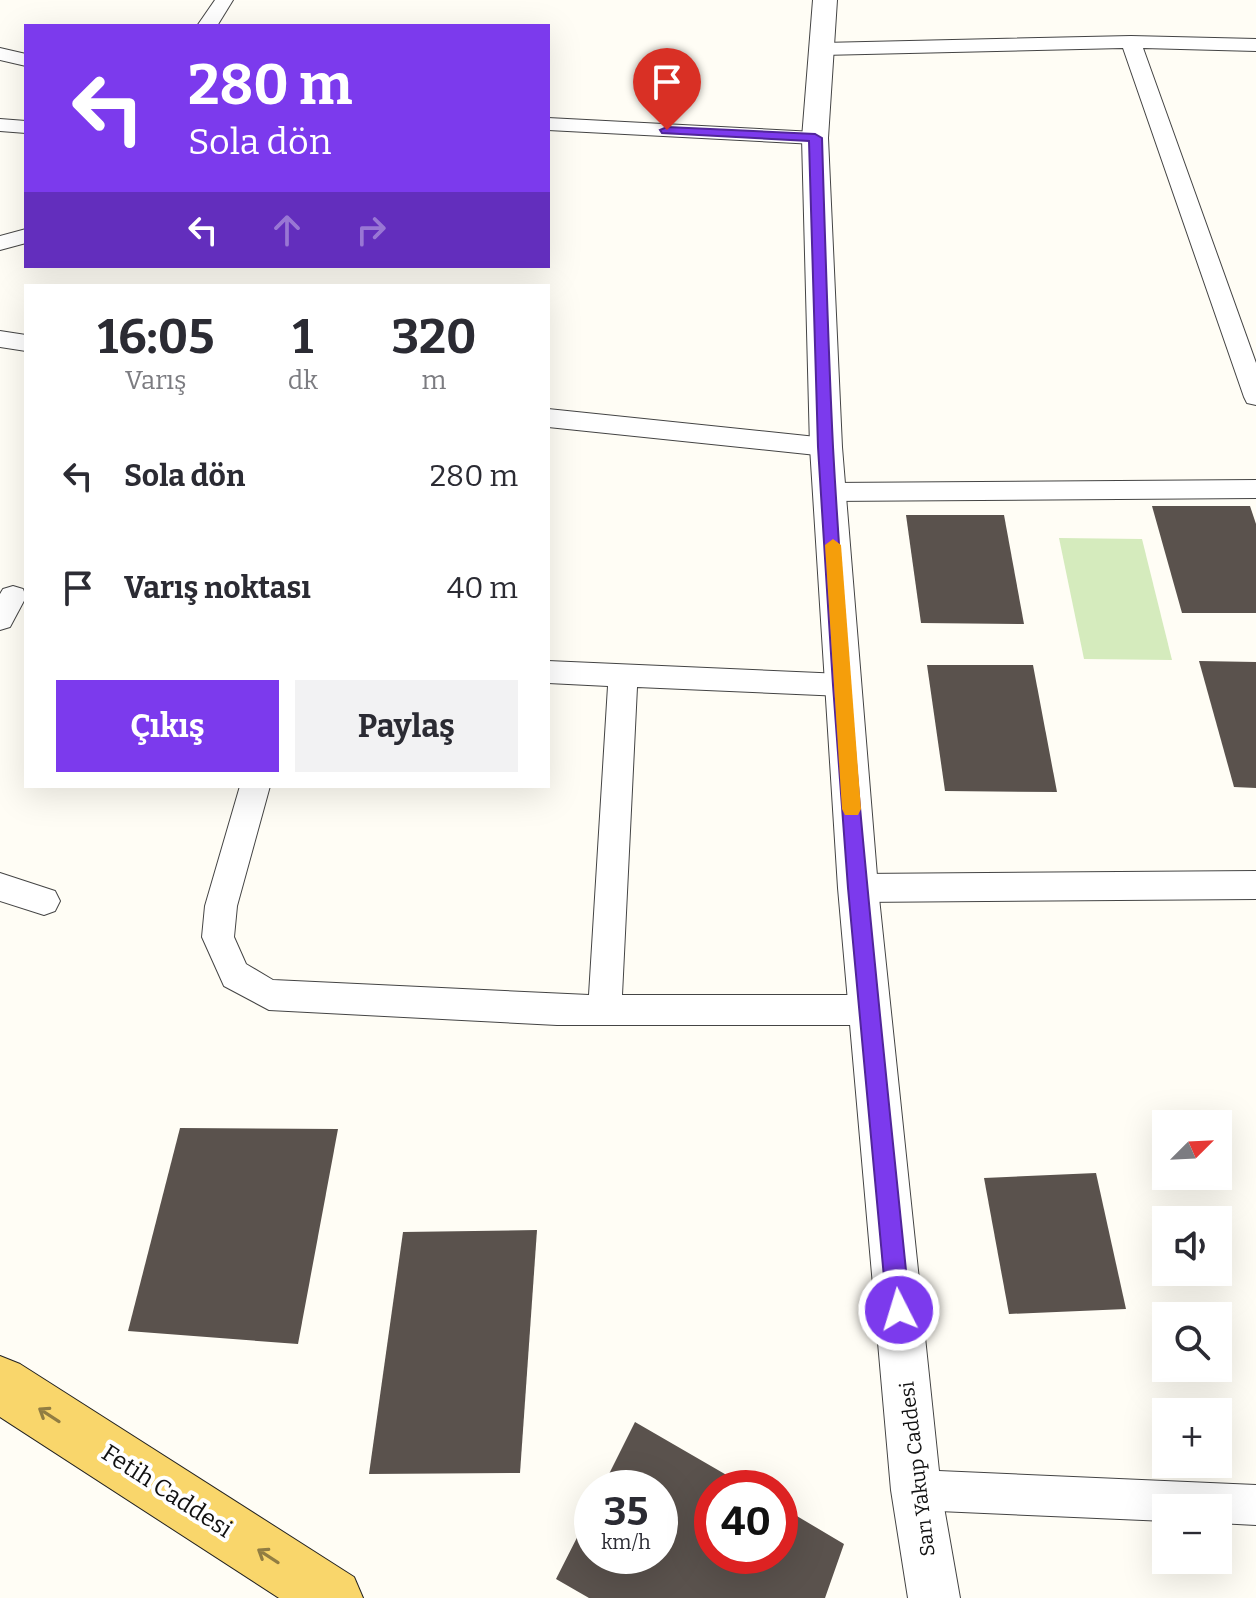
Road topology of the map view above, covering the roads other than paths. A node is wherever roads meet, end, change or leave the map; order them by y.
1 (224, 0) edge
2 (825, 0) edge
3 (208, 24) edge
4 (1131, 42) junction
5 (1256, 45) edge
6 (822, 49) junction
7 (0, 54) edge
8 (24, 60) edge
9 (550, 124) edge
10 (0, 125) edge
11 (24, 127) edge
12 (815, 138) junction
13 (24, 237) edge
14 (0, 243) edge
15 (0, 339) edge
16 (24, 343) edge
17 (1256, 394) edge
18 (550, 418) edge
19 (826, 447) junction
20 (1256, 489) edge
21 (829, 492) junction
22 (550, 672) edge
23 (623, 675) junction
24 (842, 685) junction
25 (254, 788) edge
26 (1256, 885) edge
27 (0, 887) edge
28 (858, 888) junction
29 (44, 901) dead end
30 (605, 1010) junction
31 (870, 1010) junction
32 (0, 1384) edge
33 (916, 1490) junction
34 (1256, 1505) edge
35 (333, 1598) edge
36 (934, 1598) edge

1 - 3 street
2 - 6 street, Sarı Yakup Caddesi
4 - 5 street
4 - 6 street
4 - 17 street
6 - 12 street, Sarı Yakup Caddesi
7 - 8 street
9 - 12 street
10 - 11 street
12 - 19 street, Sarı Yakup Caddesi
13 - 14 street
15 - 16 street
18 - 19 street
19 - 21 street, Sarı Yakup Caddesi
20 - 21 street
21 - 24 street, Sarı Yakup Caddesi
22 - 23 street
23 - 24 street
23 - 30 street
24 - 28 street, Sarı Yakup Caddesi
25 - 30 street
26 - 28 street
27 - 29 street
28 - 31 street, Sarı Yakup Caddesi
30 - 31 street
31 - 33 street, Sarı Yakup Caddesi
35 -> 32 main road, Fetih Caddesi
33 - 34 street
33 - 36 street, Sarı Yakup Caddesi

